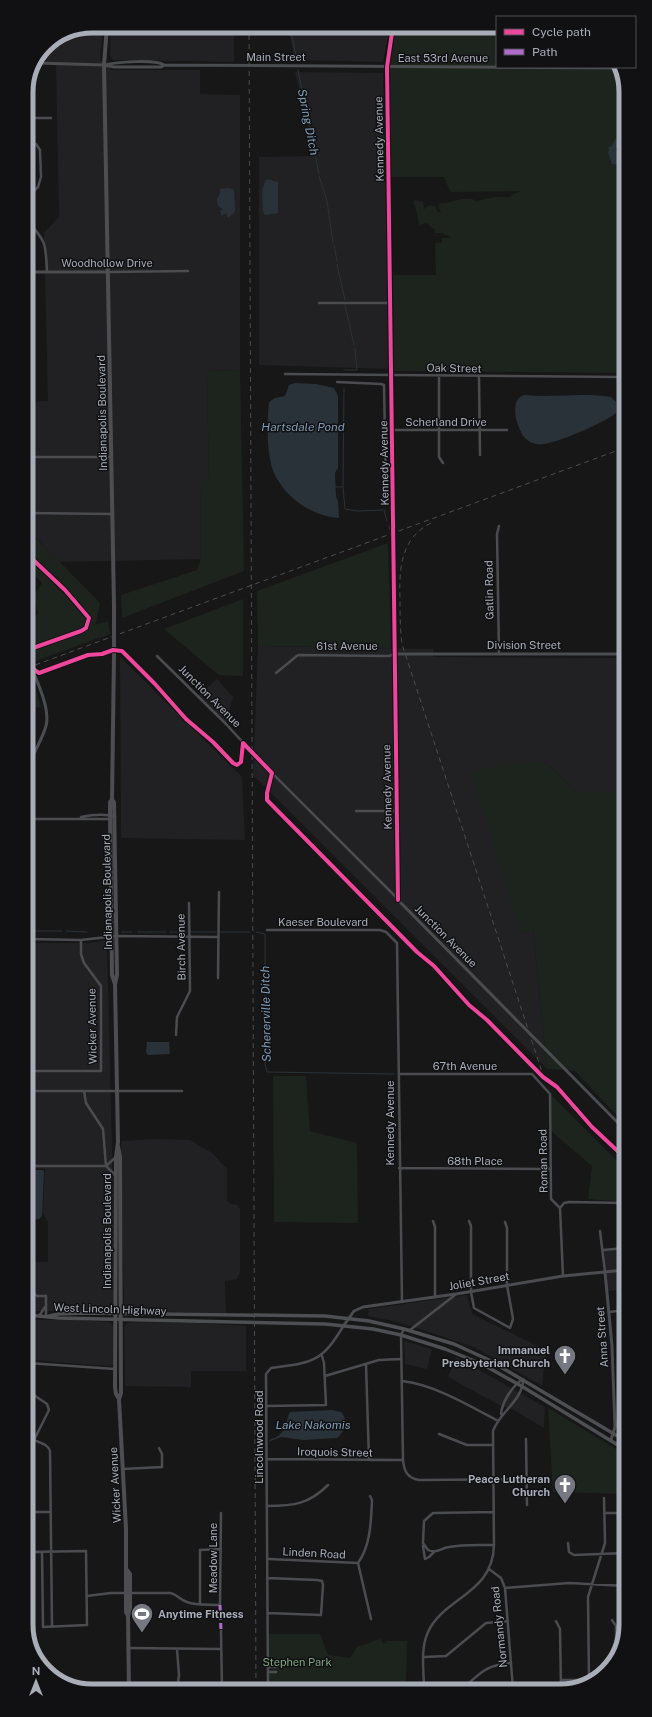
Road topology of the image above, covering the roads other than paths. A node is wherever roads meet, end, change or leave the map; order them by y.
1 (106, 33) edge
2 (392, 33) edge
3 (40, 64) edge
4 (104, 65) junction
5 (387, 66) junction
6 (496, 67) edge
7 (33, 118) edge
8 (51, 118) dead end
9 (33, 142) edge
10 (33, 192) edge
11 (33, 227) edge
12 (188, 271) dead end
13 (33, 272) edge
14 (47, 272) junction
15 (108, 272) junction
16 (319, 303) dead end
17 (391, 303) junction
18 (285, 374) dead end
19 (392, 375) junction
20 (439, 376) junction
21 (479, 376) junction
22 (619, 377) edge
23 (337, 382) dead end
24 (385, 430) junction
25 (393, 430) junction
26 (439, 430) junction
27 (480, 430) junction
28 (507, 430) dead end
29 (480, 455) dead end
30 (33, 457) edge
31 (111, 457) junction
32 (443, 463) dead end
33 (382, 500) dead end
34 (33, 513) edge
35 (112, 514) junction
36 (499, 526) dead end
37 (424, 653) joint
38 (395, 654) junction
39 (619, 654) edge
40 (499, 655) junction
41 (157, 656) dead end
42 (276, 672) dead end
43 (33, 673) edge
44 (249, 749) tunnel mouth
45 (33, 755) edge
46 (254, 755) tunnel mouth
47 (356, 811) dead end
48 (396, 811) junction
49 (112, 817) junction
50 (33, 819) edge
51 (218, 892) dead end
52 (398, 900) junction
53 (189, 903) dead end
54 (267, 930) dead end
55 (111, 936) junction
56 (116, 936) junction
57 (189, 936) junction
58 (218, 937) junction
59 (33, 939) edge
60 (81, 940) junction
61 (397, 944) joint
62 (218, 978) dead end
63 (115, 984) junction
64 (176, 1035) dead end
65 (33, 1071) edge
66 (398, 1074) junction
67 (532, 1074) joint
68 (33, 1091) edge
69 (84, 1091) junction
70 (116, 1091) junction
71 (182, 1091) dead end
72 (619, 1124) edge
73 (118, 1142) junction
74 (116, 1157) junction
75 (33, 1166) edge
76 (106, 1166) junction
77 (399, 1168) junction
78 (551, 1169) junction
79 (116, 1176) junction
80 (619, 1203) edge
81 (560, 1208) junction
82 (433, 1221) dead end
83 (469, 1222) dead end
84 (505, 1222) dead end
85 (600, 1231) dead end
86 (619, 1249) edge
87 (603, 1250) junction
88 (619, 1271) edge
89 (605, 1272) junction
90 (563, 1276) junction
91 (507, 1285) junction
92 (471, 1292) junction
93 (33, 1293) edge
94 (456, 1294) junction
95 (436, 1297) junction
96 (402, 1302) junction
97 (46, 1305) junction
98 (619, 1311) edge
99 (610, 1312) junction
100 (116, 1313) junction
101 (121, 1313) junction
102 (33, 1315) edge
103 (39, 1316) junction
104 (47, 1316) junction
105 (348, 1318) junction
106 (116, 1319) junction
107 (121, 1319) junction
108 (344, 1325) junction
109 (404, 1329) junction
110 (410, 1330) junction
111 (401, 1335) junction
112 (322, 1356) junction
113 (401, 1359) junction
114 (33, 1363) edge
115 (366, 1364) junction
116 (109, 1369) junction
117 (115, 1369) junction
118 (116, 1375) junction
119 (326, 1376) junction
120 (523, 1379) junction
121 (402, 1381) junction
122 (121, 1382) junction
123 (516, 1383) junction
124 (523, 1387) junction
125 (33, 1394) edge
126 (120, 1399) junction
127 (267, 1406) junction
128 (501, 1415) junction
129 (498, 1421) junction
130 (439, 1434) dead end
131 (614, 1434) junction
132 (619, 1437) edge
133 (526, 1439) dead end
134 (34, 1440) joint
135 (611, 1440) junction
136 (492, 1445) junction
137 (619, 1445) edge
138 (159, 1448) dead end
139 (267, 1459) junction
140 (368, 1460) junction
141 (403, 1460) junction
142 (123, 1469) junction
143 (527, 1478) junction
144 (492, 1479) junction
145 (328, 1485) dead end
146 (370, 1496) dead end
147 (604, 1498) dead end
148 (527, 1505) dead end
149 (267, 1506) junction
150 (33, 1512) edge
151 (50, 1512) junction
152 (221, 1512) dead end
153 (493, 1512) junction
154 (604, 1513) junction
155 (619, 1513) edge
156 (423, 1543) junction
157 (568, 1543) dead end
158 (494, 1545) junction
159 (221, 1549) junction
160 (33, 1552) edge
161 (42, 1552) junction
162 (50, 1552) junction
163 (434, 1552) junction
164 (619, 1553) edge
165 (603, 1554) junction
166 (269, 1559) junction
167 (358, 1563) junction
168 (489, 1569) junction
169 (267, 1578) junction
170 (592, 1586) junction
171 (619, 1586) edge
172 (505, 1588) junction
173 (128, 1593) junction
174 (87, 1596) junction
175 (200, 1604) junction
176 (268, 1613) junction
177 (371, 1619) dead end
178 (556, 1620) dead end
179 (612, 1620) dead end
180 (508, 1621) junction
181 (52, 1626) junction
182 (221, 1631) dead end
183 (616, 1644) edge
184 (128, 1648) junction
185 (177, 1649) junction
186 (221, 1649) junction
187 (424, 1657) junction
188 (511, 1663) junction
189 (268, 1667) junction
190 (276, 1667) dead end
191 (268, 1672) junction
192 (276, 1672) dead end
193 (589, 1676) edge
194 (561, 1680) junction
195 (581, 1680) edge
196 (129, 1684) edge
197 (178, 1684) edge
198 (222, 1684) edge
199 (268, 1684) edge
200 (424, 1684) edge
201 (468, 1684) edge
202 (513, 1684) edge
203 (561, 1684) edge

1 - 4 highway, Indianapolis Boulevard
2 - 5 street, Kennedy Avenue
3 - 4 street, Main Street
4 - 5 street, Main Street
4 - 15 highway, Indianapolis Boulevard
5 - 6 street, East 53rd Avenue
5 - 17 street, Kennedy Avenue
7 - 8 street
9 - 10 street
11 - 14 street
12 - 15 street, Woodhollow Drive
13 - 14 street, Woodhollow Drive
14 - 15 street, Woodhollow Drive
15 - 31 highway, Indianapolis Boulevard
16 - 17 street
17 - 19 street, Kennedy Avenue
18 - 19 street, Oak Street
19 - 20 street, Oak Street
19 - 25 street, Kennedy Avenue
20 - 21 street, Oak Street
20 - 26 street
21 - 22 street, Oak Street
21 - 27 street
23 - 24 street
24 - 25 street, Scherland Drive
24 - 33 street
25 - 26 street, Scherland Drive
25 - 38 street, Kennedy Avenue
26 - 27 street, Scherland Drive
26 - 32 street
27 - 28 street, Scherland Drive
27 - 29 street
30 - 31 street
31 - 35 highway, Indianapolis Boulevard
34 - 35 street
35 - 49 highway, Indianapolis Boulevard, bridge
36 - 40 street, Gatlin Road
37 - 38 street, 61st Avenue
37 - 40 street, Division Street
38 - 42 street, 61st Avenue
38 - 48 street, Kennedy Avenue
39 - 40 street, Division Street
41 - 44 street, Junction Avenue
43 - 45 street
46 - 52 street, Junction Avenue
47 - 48 street
48 - 52 street, Kennedy Avenue
49 - 50 street
49 - 55 highway, Indianapolis Boulevard
49 - 56 highway, Indianapolis Boulevard
51 - 58 street
52 - 72 street, Junction Avenue
53 - 57 street, Birch Avenue
54 - 61 street, Kaeser Boulevard
55 - 56 street
55 - 60 street
55 - 63 highway, Indianapolis Boulevard
56 - 57 street
56 - 63 highway, Indianapolis Boulevard
57 - 58 street
57 - 64 street, Birch Avenue
58 - 62 street
59 - 60 street
60 - 65 street, Wicker Avenue
61 - 66 street, Kennedy Avenue
63 - 70 highway, Indianapolis Boulevard
66 - 67 street, 67th Avenue
66 - 77 street, Kennedy Avenue
67 - 78 street, Roman Road
68 - 69 street
69 - 70 street
69 - 76 street
70 - 71 street
70 - 73 highway, Indianapolis Boulevard
73 - 74 highway, Indianapolis Boulevard
73 - 101 highway, Indianapolis Boulevard
74 - 76 street
74 - 79 highway, Indianapolis Boulevard
75 - 76 street
76 - 79 street
77 - 78 street, 68th Place
77 - 96 street, Kennedy Avenue
78 - 81 street, Roman Road
79 - 100 highway, Indianapolis Boulevard
80 - 81 street
81 - 90 street, Roman Road
82 - 95 street
83 - 92 street
84 - 91 street
85 - 87 street, Anna Street
86 - 87 street
87 - 89 street, Anna Street
88 - 89 street, Joliet Street
89 - 90 street, Joliet Street
89 - 99 street, Anna Street
90 - 91 street, Joliet Street
91 - 92 street, Joliet Street
91 - 92 street
92 - 94 street, Joliet Street
93 - 97 street
94 - 95 street, Joliet Street
94 - 110 street
95 - 96 street, Joliet Street
96 - 105 street, Joliet Street
97 - 103 street
97 - 104 street
98 - 99 street
99 - 131 street, Anna Street
100 - 101 main road, West Lincoln Highway
100 - 104 main road, West Lincoln Highway
100 - 106 highway, Indianapolis Boulevard
101 - 105 main road, West Lincoln Highway
101 - 107 highway, Wicker Avenue
102 - 103 main road
103 - 104 main road
104 - 106 main road, West Lincoln Highway
105 - 108 street, Joliet Street
105 - 109 main road, West Lincoln Highway
106 - 107 main road, West Lincoln Highway
106 - 117 highway, Wicker Avenue
107 - 108 main road, West Lincoln Highway
107 - 122 highway, Wicker Avenue
108 - 111 main road, West Lincoln Highway
108 - 112 street
109 - 110 main road, West Lincoln Highway
109 - 111 street
110 - 120 main road, West Lincoln Highway
111 - 113 street
111 - 123 main road, West Lincoln Highway
112 - 119 street
112 - 127 street, Lincolnwood Road
113 - 115 street
113 - 121 street
114 - 116 street
115 - 119 street
115 - 140 street
116 - 117 street
116 - 118 street
117 - 118 highway, Wicker Avenue
117 - 122 highway
118 - 126 highway, Wicker Avenue
119 - 127 street
120 - 123 street
120 - 124 street
120 - 131 main road, West Lincoln Highway
121 - 129 street
121 - 141 street
122 - 126 highway, Wicker Avenue
123 - 124 main road, West Lincoln Highway
123 - 128 street
124 - 128 street
124 - 135 main road, West Lincoln Highway
125 - 134 street
126 - 142 highway, Wicker Avenue
127 - 139 street, Lincolnwood Road
128 - 129 street
129 - 136 street
130 - 136 street
131 - 132 main road, West Lincoln Highway
131 - 135 street, Anna Street
133 - 143 street
134 - 151 street
135 - 137 main road, West Lincoln Highway
136 - 144 street
138 - 142 street
139 - 140 street, Iroquois Street
139 - 149 street, Lincolnwood Road
140 - 141 street, Iroquois Street
141 - 144 street
142 - 173 highway, Wicker Avenue
143 - 144 street
143 - 148 street
144 - 153 street
145 - 149 street
146 - 167 street
147 - 154 street
149 - 166 street, Lincolnwood Road
150 - 151 street
151 - 162 street
152 - 159 street, Meadow Lane
153 - 156 street
153 - 158 street
154 - 155 street
154 - 165 street
156 - 163 street
156 - 163 street
157 - 165 street
158 - 163 street
158 - 168 street
159 - 175 street, Meadow Lane
159 - 175 street
160 - 161 street
161 - 162 street
161 - 181 street
162 - 174 street
162 - 181 street
164 - 165 street
165 - 170 street
166 - 167 street, Linden Road
166 - 169 street
167 - 177 street
168 - 172 street, Normandy Road
168 - 187 street
169 - 176 street
169 - 176 street
170 - 171 street
170 - 172 street
170 - 193 street
172 - 180 street, Normandy Road
173 - 174 street
173 - 175 street
173 - 184 highway, Wicker Avenue
174 - 181 street
176 - 189 street
178 - 194 street
179 - 183 street
180 - 187 street
180 - 188 street, Normandy Road
182 - 186 street
184 - 185 street
184 - 196 highway, Wicker Avenue
185 - 186 street
185 - 197 street
186 - 198 street
187 - 200 street
188 - 201 street
188 - 202 street, Normandy Road
189 - 190 street
189 - 191 street
191 - 192 street
191 - 199 street
194 - 195 street
194 - 203 street

